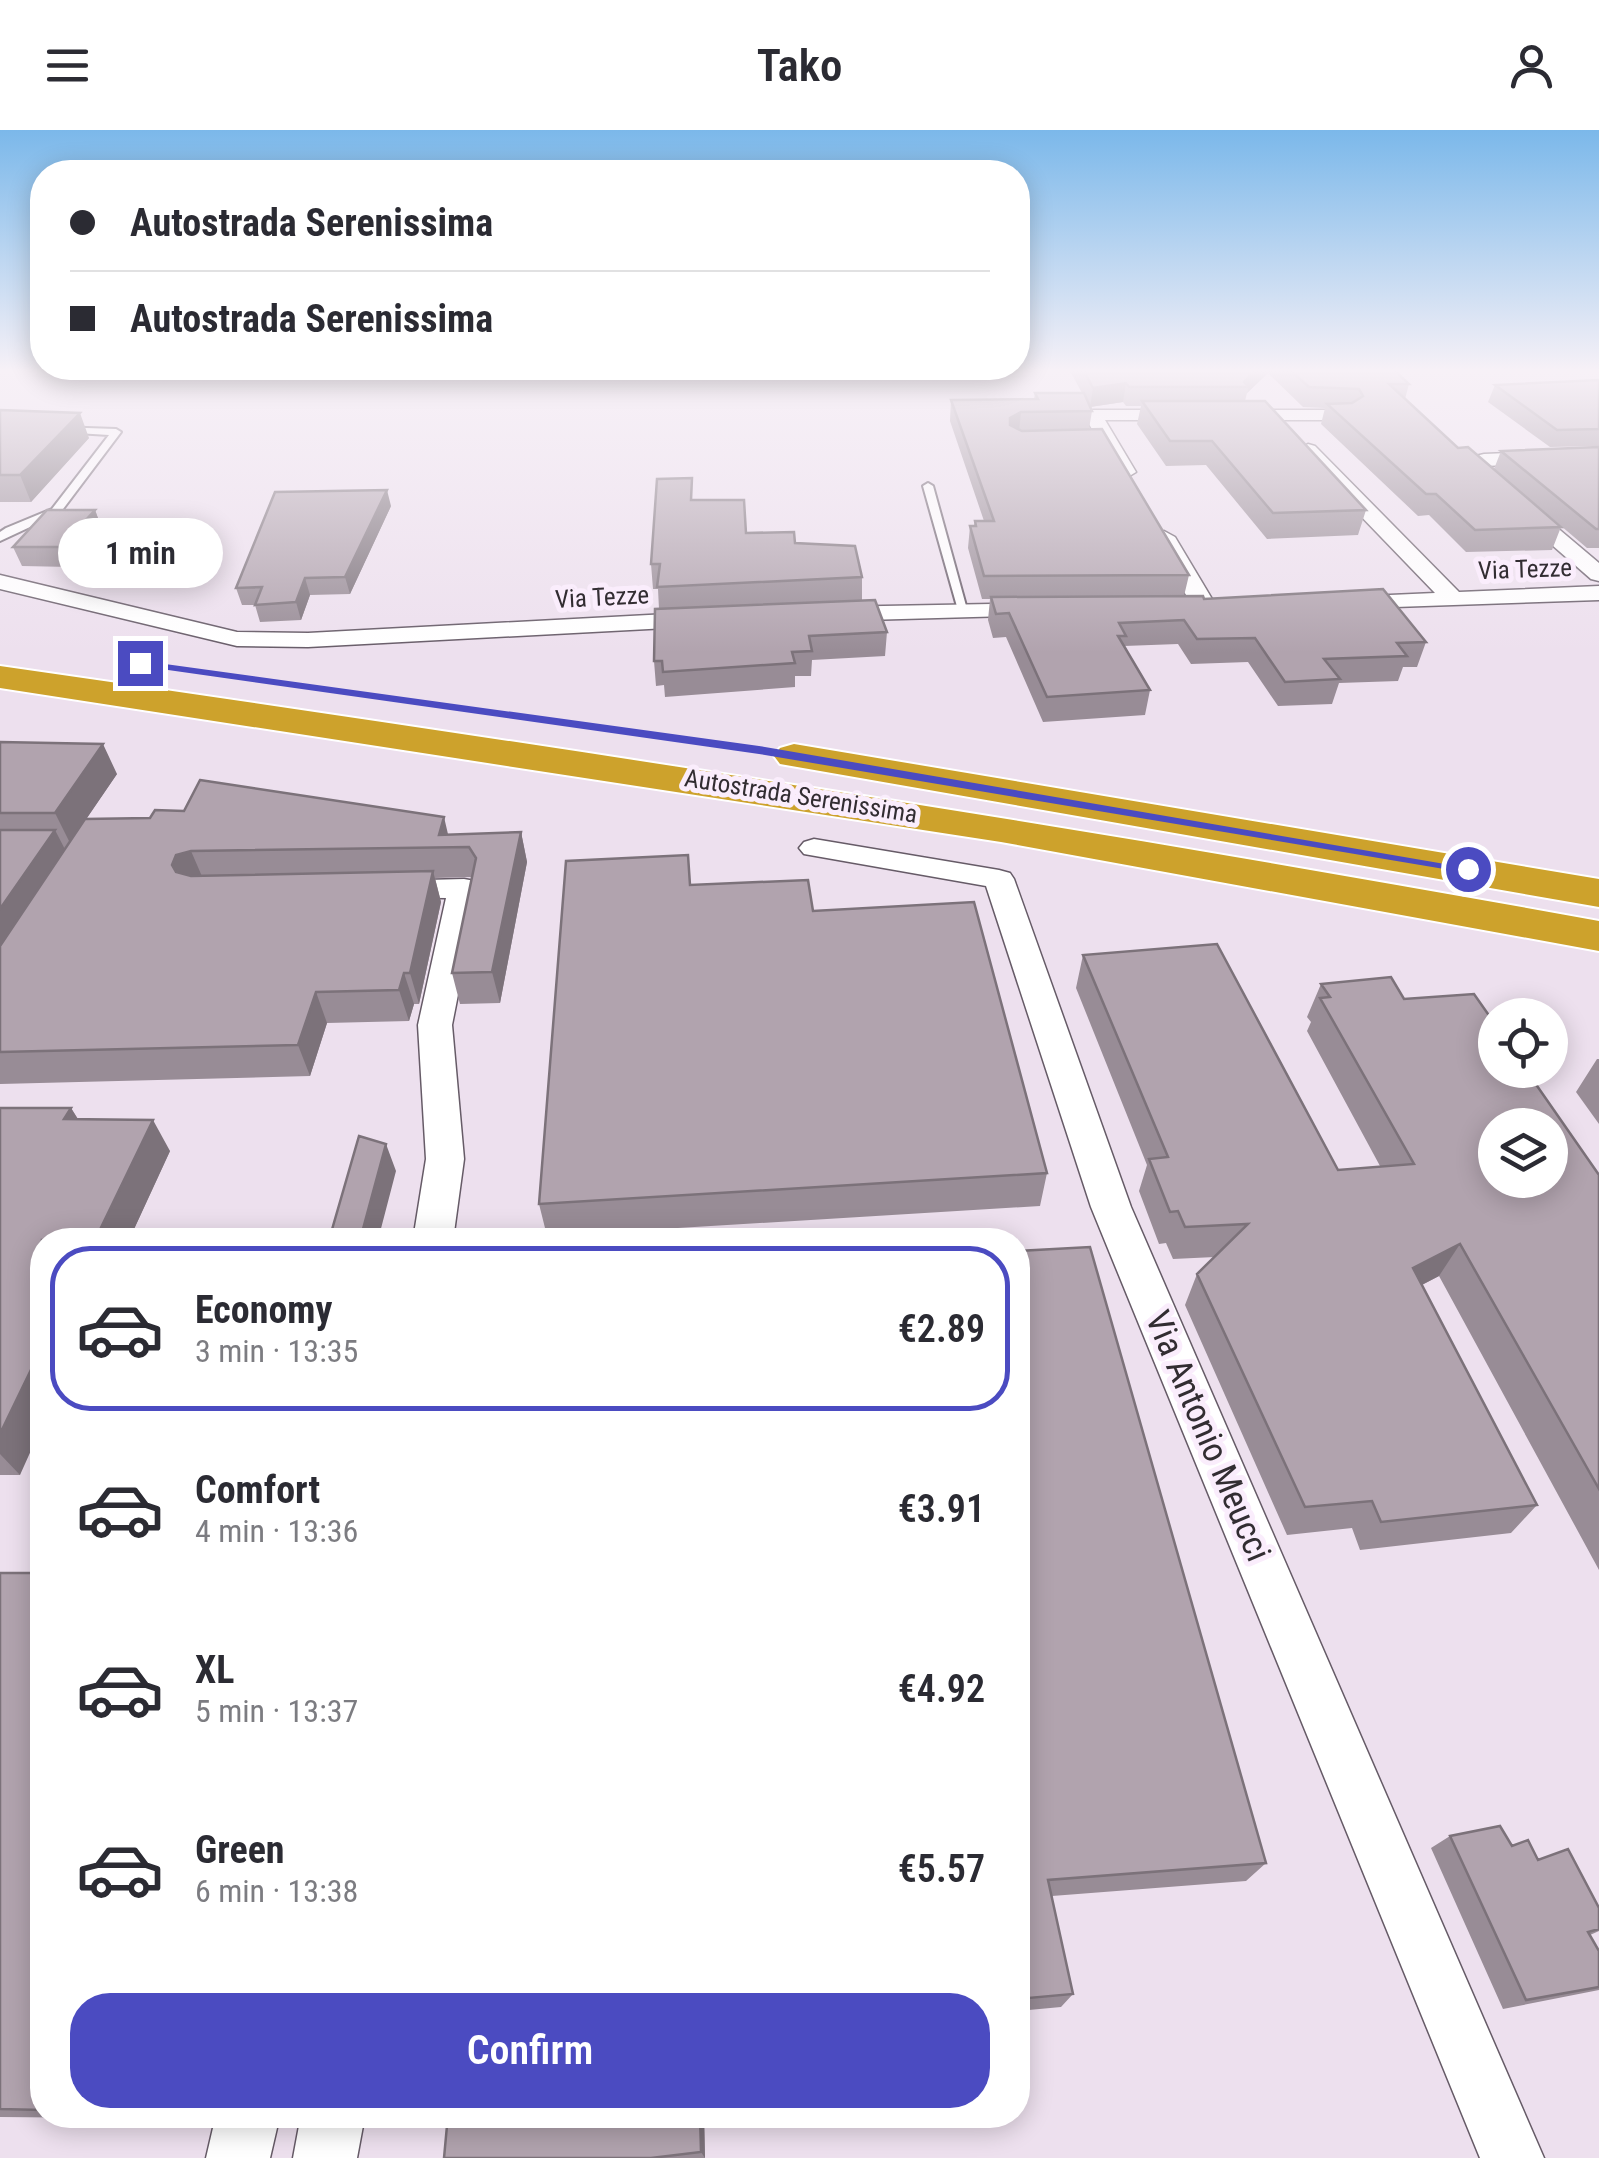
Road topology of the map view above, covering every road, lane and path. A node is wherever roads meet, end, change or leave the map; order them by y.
1 (92, 464) edge
2 (1122, 464) edge
3 (1321, 464) edge
4 (1474, 464) edge
5 (928, 486) dead end
6 (1136, 489) edge
7 (1156, 522) edge
8 (4, 532) edge
9 (1599, 574) edge
10 (0, 582) edge
11 (1599, 593) edge
12 (1453, 599) junction
13 (1326, 604) edge
14 (1169, 609) edge
15 (964, 610) junction
16 (1057, 610) edge
17 (814, 614) edge
18 (720, 618) edge
19 (0, 643) edge
20 (0, 676) edge
21 (581, 725) dead end
22 (759, 750) dead end
23 (814, 848) dead end
24 (353, 890) edge
25 (1599, 894) edge
26 (1599, 936) edge
27 (434, 1228) edge
28 (245, 2128) edge
29 (331, 2128) edge
30 (238, 2158) edge
31 (325, 2158) edge
32 (1512, 2158) edge

1 - 8 lane
2 - 6 street
3 - 12 street, Via Tezze
4 - 9 street
5 - 15 lane
7 - 14 street
10 - 18 street, Via Tezze
11 - 12 street, Via Tezze
12 - 13 street, Via Tezze
15 - 16 street
15 - 17 street
19 - 21 highway
20 - 26 highway, Autostrada Serenissima
22 - 25 highway, Autostrada Serenissima
23 - 32 street, Via Antonio Meucci
24 - 27 street
28 - 30 street
29 - 31 street

